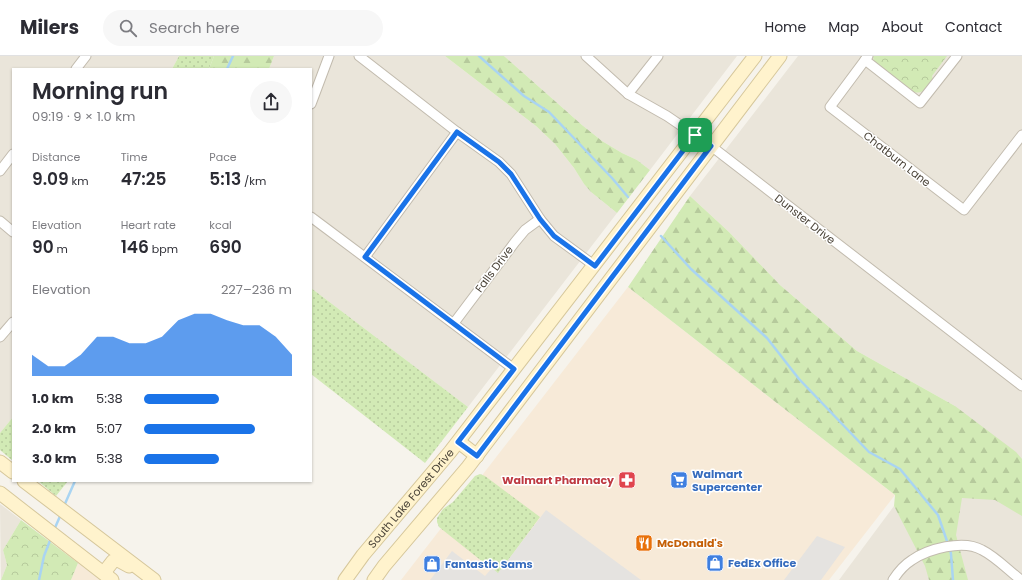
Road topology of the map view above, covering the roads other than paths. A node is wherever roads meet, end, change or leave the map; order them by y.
1 (86, 56) edge
2 (329, 56) edge
3 (358, 56) edge
4 (586, 56) edge
5 (658, 56) edge
6 (755, 56) edge
7 (780, 56) edge
8 (957, 56) edge
9 (867, 58) edge
10 (77, 68) edge
11 (628, 94) junction
12 (312, 101) edge
13 (457, 132) junction
14 (695, 135) junction
15 (1022, 135) edge
16 (711, 146) junction
17 (12, 155) edge
18 (0, 171) edge
19 (312, 218) edge
20 (540, 219) junction
21 (0, 222) edge
22 (12, 231) edge
23 (365, 257) junction
24 (595, 266) junction
25 (611, 278) junction
26 (12, 323) edge
27 (454, 323) junction
28 (0, 337) edge
29 (514, 369) junction
30 (1022, 386) edge
31 (458, 442) junction
32 (477, 456) junction
33 (0, 462) edge
34 (12, 471) edge
35 (25, 482) edge
36 (0, 493) edge
37 (110, 578) edge
38 (154, 580) edge
39 (345, 580) edge
40 (374, 580) edge
41 (893, 580) edge
42 (1020, 580) edge

1 - 10 street
2 - 12 street
3 - 13 street
4 - 11 street, Dunster Drive
5 - 11 street
6 - 14 main road, South Lake Forest Drive
7 - 16 main road, South Lake Forest Drive
8 - 9 street
9 - 15 street, Chatburn Lane
11 - 14 street, Dunster Drive
13 - 20 street
13 - 23 street
14 - 16 street, Dunster Drive
14 - 24 main road, South Lake Forest Drive
16 - 25 main road, South Lake Forest Drive
16 - 30 street, Dunster Drive
17 - 18 street
19 - 23 street
20 - 24 street
20 - 27 street, Falls Drive
21 - 22 street
23 - 27 street
24 - 25 main road
24 - 29 main road, South Lake Forest Drive
25 - 32 main road, South Lake Forest Drive
26 - 28 street
27 - 29 street
29 - 31 main road, South Lake Forest Drive
31 - 32 main road
31 - 39 main road, South Lake Forest Drive
32 - 40 main road, South Lake Forest Drive
33 - 34 main road
35 - 38 main road
36 - 37 main road
37 - 38 main road
41 - 42 street

